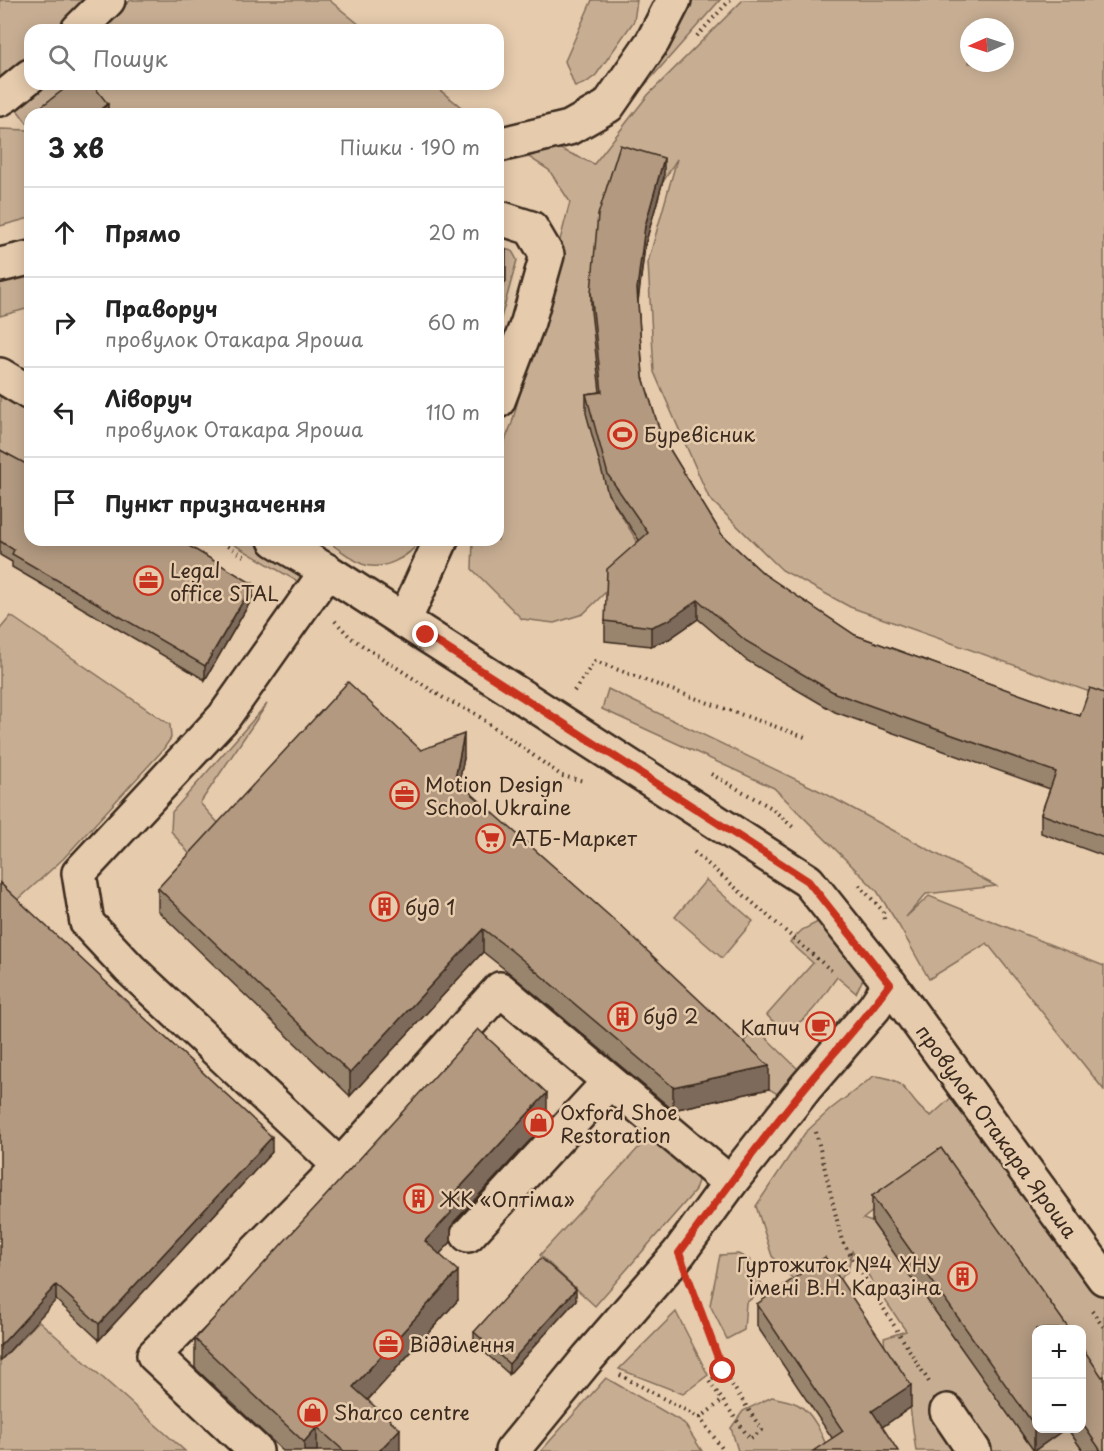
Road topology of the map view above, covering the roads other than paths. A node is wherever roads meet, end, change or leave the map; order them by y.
1 (108, 0) edge
2 (674, 0) edge
3 (84, 24) edge
4 (24, 81) edge
5 (0, 99) edge
6 (504, 144) edge
7 (504, 219) edge
8 (24, 259) edge
9 (0, 265) edge
10 (0, 375) edge
11 (504, 385) edge
12 (24, 389) edge
13 (281, 546) edge
14 (438, 546) edge
15 (319, 583) junction
16 (404, 621) junction
17 (882, 996) junction
18 (609, 1082) junction
19 (340, 1166) junction
20 (730, 1183) junction
21 (468, 1234) dead end
22 (1104, 1278) edge
23 (946, 1411) road end
24 (256, 1451) edge
25 (512, 1451) edge
26 (974, 1451) edge

1 - 3 street
2 - 6 street
4 - 5 street
7 - 11 street
8 - 9 street
10 - 12 street
13 - 15 street, провулок Отакара Яроша
14 - 16 street
15 - 16 street, провулок Отакара Яроша
15 - 19 street
16 - 17 street, провулок Отакара Яроша
17 - 20 street
17 - 22 street, провулок Отакара Яроша
18 - 19 street
18 - 20 street
18 - 21 street
19 - 24 street
20 - 25 street
23 - 26 street

